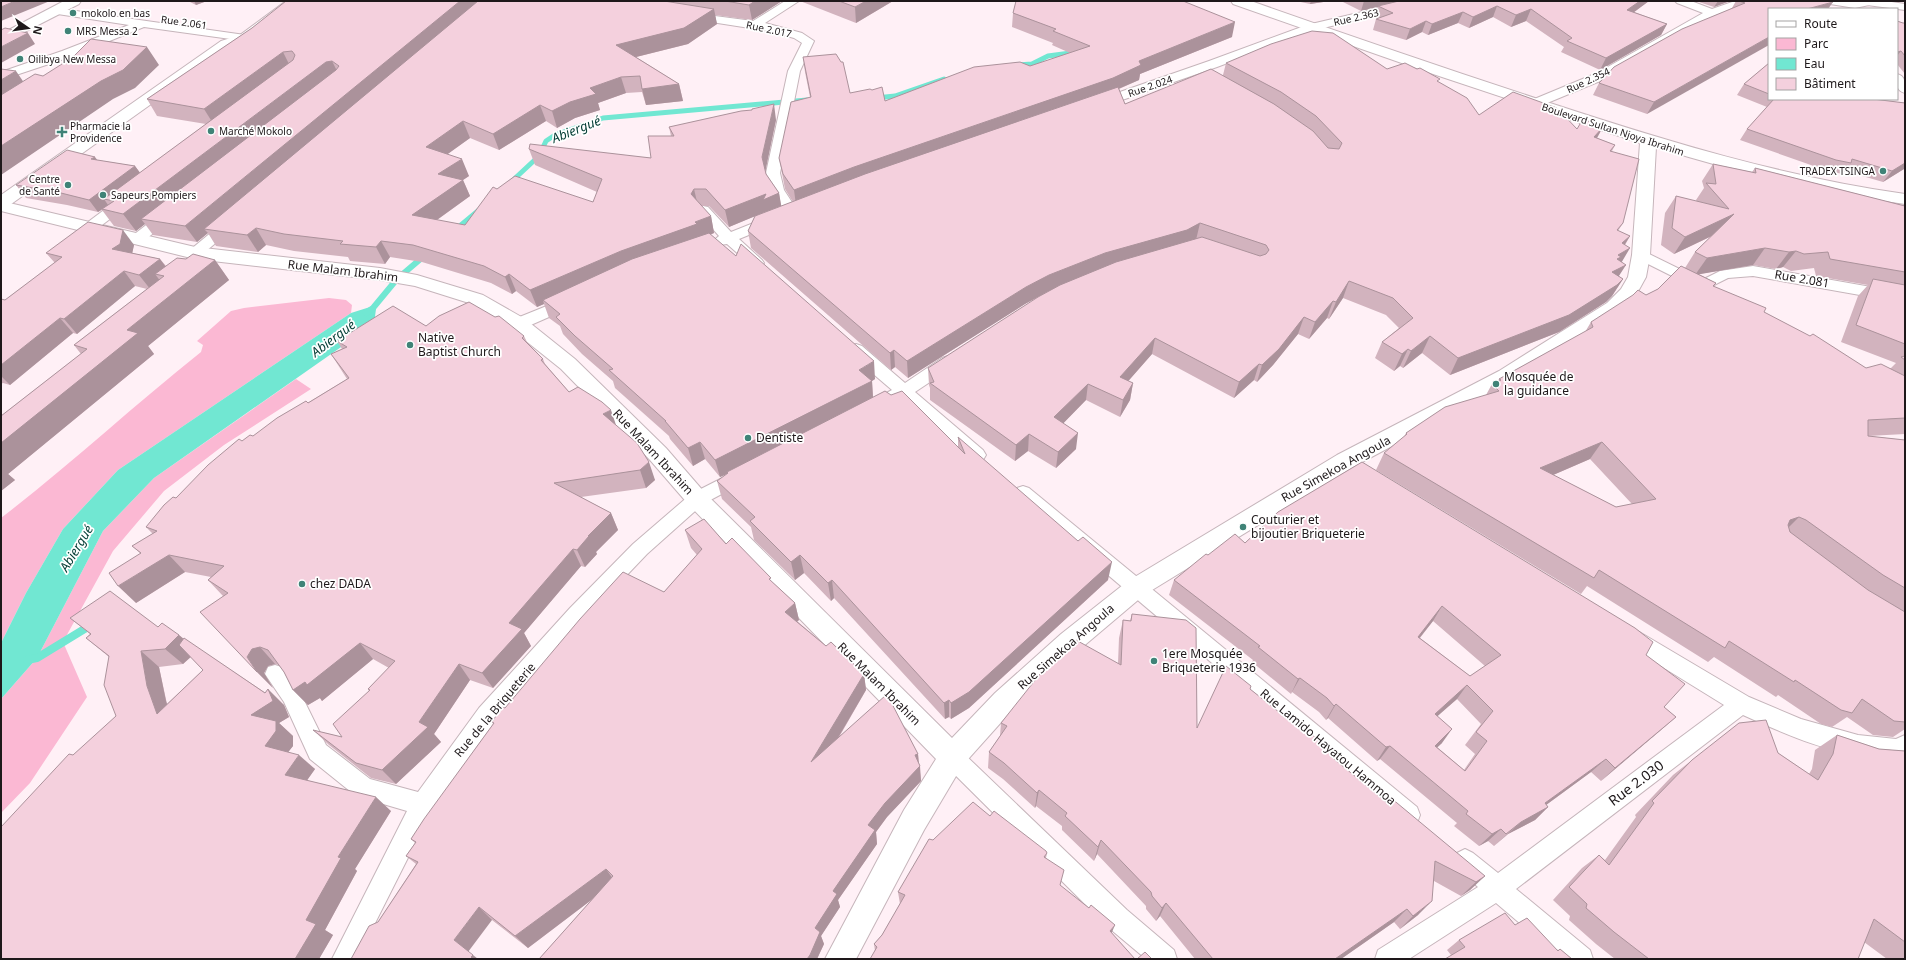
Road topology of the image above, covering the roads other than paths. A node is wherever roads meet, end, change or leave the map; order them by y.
1 (274, 1) edge
2 (295, 1) edge
3 (793, 1) edge
4 (1238, 1) edge
5 (1423, 1) edge
6 (1681, 1) edge
7 (1746, 1) edge
8 (1835, 1) edge
9 (1901, 1) edge
10 (1905, 2) edge
11 (1865, 4) edge
12 (65, 6) edge
13 (1905, 7) edge
14 (1712, 13) junction
15 (683, 14) edge
16 (141, 24) junction
17 (753, 26) junction
18 (1311, 27) junction
19 (238, 36) junction
20 (1, 40) edge
21 (66, 54) junction
22 (87, 58) edge
23 (1195, 70) junction
24 (1, 76) edge
25 (1208, 78) edge
26 (1898, 79) edge
27 (1905, 88) edge
28 (1536, 104) junction
29 (1086, 108) edge
30 (1648, 141) junction
31 (135, 193) edge
32 (1905, 199) edge
33 (1, 203) edge
34 (1, 206) edge
35 (180, 206) edge
36 (806, 208) edge
37 (703, 210) edge
38 (792, 213) junction
39 (238, 217) edge
40 (89, 228) junction
41 (729, 238) junction
42 (137, 239) junction
43 (707, 246) edge
44 (202, 254) junction
45 (1641, 255) junction
46 (189, 270) edge
47 (771, 275) edge
48 (1702, 286) junction
49 (1716, 293) edge
50 (579, 297) edge
51 (1905, 298) edge
52 (518, 324) junction
53 (843, 339) edge
54 (960, 355) edge
55 (903, 392) junction
56 (867, 410) edge
57 (1345, 461) junction
58 (992, 467) edge
59 (754, 469) edge
60 (1365, 474) edge
61 (1010, 482) edge
62 (697, 498) junction
63 (1136, 588) junction
64 (1613, 626) edge
65 (275, 674) edge
66 (1741, 704) junction
67 (1905, 745) edge
68 (952, 757) junction
69 (423, 804) junction
70 (1424, 827) edge
71 (1449, 848) edge
72 (1498, 888) junction
73 (344, 959) edge
74 (840, 959) edge
75 (1165, 959) edge
76 (1387, 959) edge
77 (1581, 959) edge

1 - 19 street
2 - 19 street
3 - 17 street
4 - 18 street, Boulevard Sultan Njoya Ibrahim
5 - 18 street, Rue 2.363
6 - 14 street
7 - 14 street, Rue 2.354
8 - 11 street
9 - 10 street
11 - 13 street
12 - 16 street, Rue 2.061
12 - 19 street, Rue 2.061
12 - 20 street
14 - 28 street, Rue 2.354
15 - 17 street, Rue 2.017
16 - 19 street, Rue 2.061
16 - 21 street
17 - 38 street, Rue 2.017
18 - 23 street, Rue 2.024
18 - 28 street, Boulevard Sultan Njoya Ibrahim
19 - 33 street
21 - 22 street
21 - 24 street
23 - 25 street
23 - 29 street, Rue 2.024
26 - 27 street
28 - 30 street, Boulevard Sultan Njoya Ibrahim
30 - 32 street, Boulevard Sultan Njoya Ibrahim
30 - 45 street, Rue Simekoa Angoula
31 - 40 street
34 - 40 street, Rue Malam Ibrahim
35 - 42 street
36 - 38 street
37 - 41 street
38 - 41 street
39 - 44 street
40 - 42 street, Rue Malam Ibrahim
41 - 43 street
41 - 47 street
42 - 44 street, Rue Malam Ibrahim
44 - 46 street
44 - 52 street, Rue Malam Ibrahim
45 - 48 street
45 - 57 street, Rue Simekoa Angoula
48 - 49 street
48 - 51 street, Rue 2.081
50 - 52 street
52 - 62 street, Rue Malam Ibrahim
53 - 55 street
54 - 55 street
55 - 56 street
55 - 58 street
57 - 60 street
57 - 63 street, Rue Simekoa Angoula
59 - 62 street, Rue de la Briqueterie
61 - 63 street, Rue Lamido Hayatou Hammoa
62 - 68 street, Rue Malam Ibrahim
62 - 69 street, Rue de la Briqueterie
63 - 68 street, Rue Simekoa Angoula
63 - 70 street, Rue Lamido Hayatou Hammoa
64 - 66 street
65 - 69 street
66 - 67 street
66 - 72 street, Rue 2.030
68 - 74 street, Rue Simekoa Angoula
68 - 75 street, Rue Malam Ibrahim
69 - 73 street, Rue de la Briqueterie
71 - 72 street
72 - 76 street, Rue 2.030
72 - 77 street

